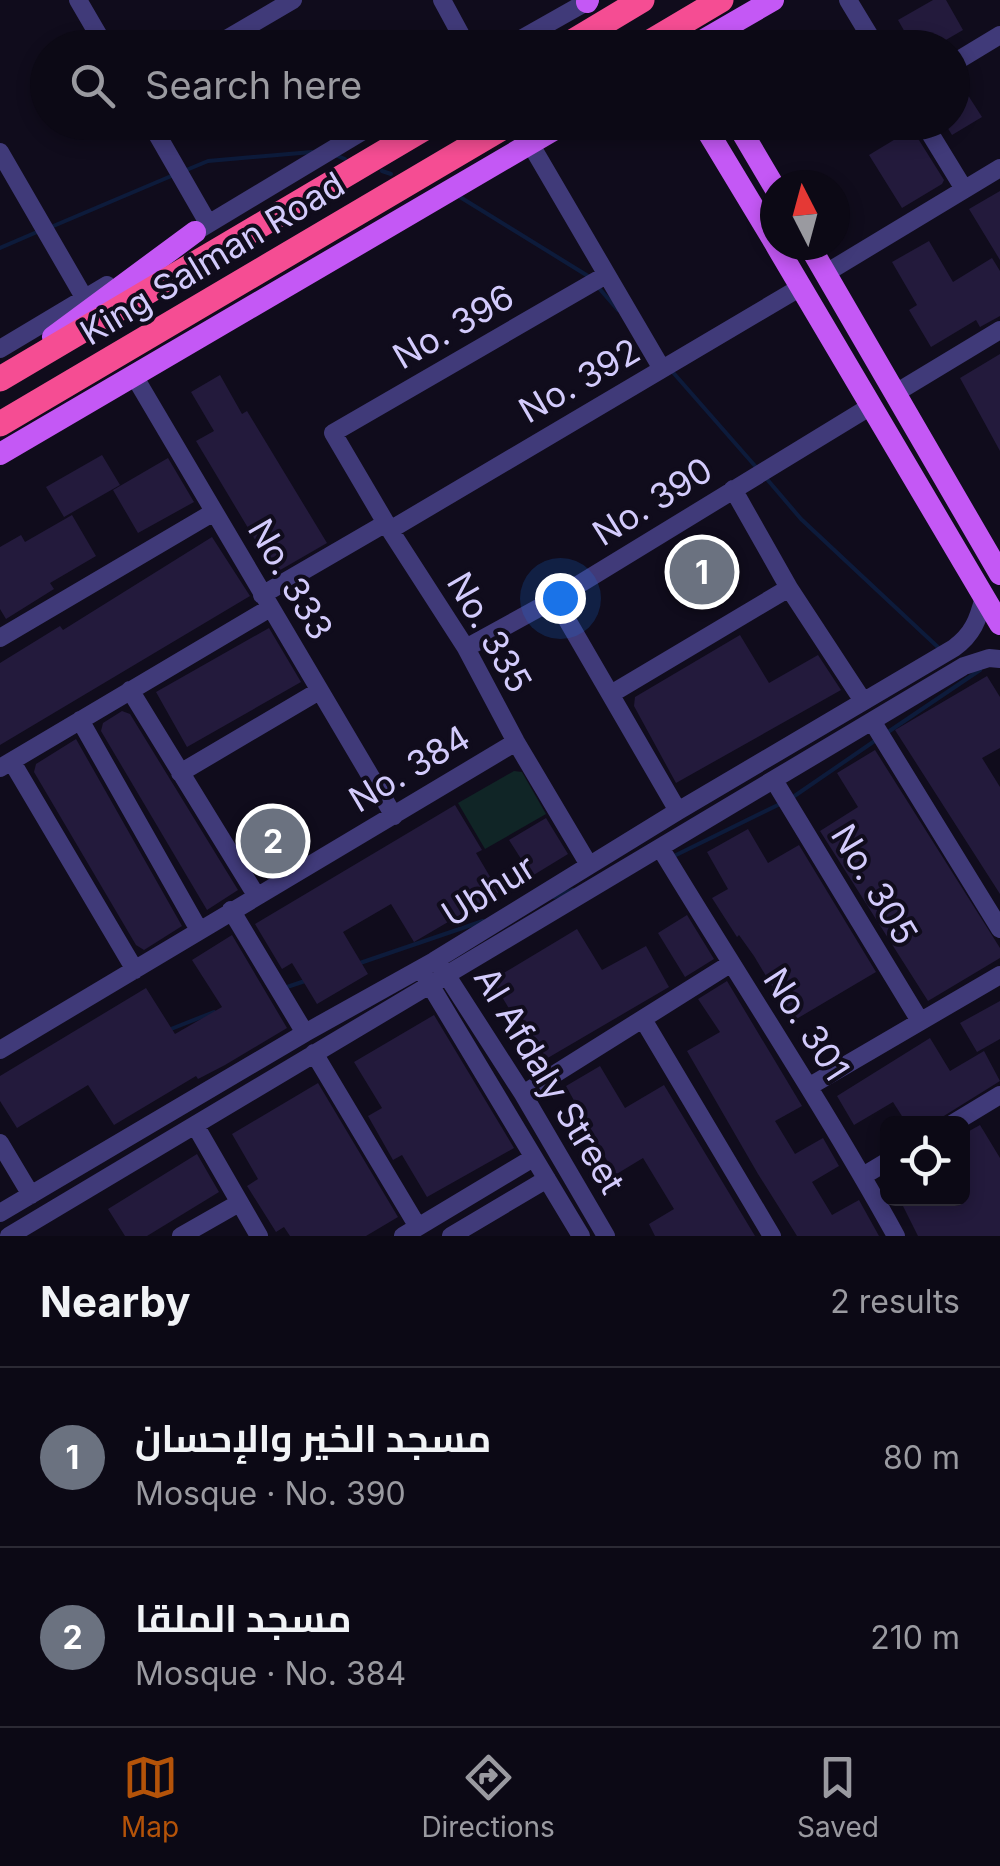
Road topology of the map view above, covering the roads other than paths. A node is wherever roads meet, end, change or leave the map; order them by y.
1 (78, 0) edge
2 (293, 0) edge
3 (442, 0) edge
4 (642, 0) edge
5 (773, 0) edge
6 (848, 0) edge
7 (588, 1) edge
8 (724, 13) edge
9 (96, 30) edge
10 (242, 30) edge
11 (458, 30) edge
12 (537, 30) edge
13 (592, 30) edge
14 (683, 30) edge
15 (866, 30) edge
16 (1000, 36) edge
17 (970, 54) edge
18 (159, 140) edge
19 (348, 140) edge
20 (404, 140) edge
21 (481, 140) edge
22 (489, 140) edge
23 (539, 140) edge
24 (713, 140) edge
25 (747, 140) edge
26 (934, 140) edge
27 (531, 145) junction
28 (3, 162) edge
29 (1000, 168) edge
30 (764, 170) edge
31 (964, 189) junction
32 (760, 218) edge
33 (202, 228) junction
34 (339, 256) junction
35 (786, 260) edge
36 (818, 260) edge
37 (826, 273) junction
38 (606, 275) junction
39 (802, 287) junction
40 (85, 299) junction
41 (1000, 330) edge
42 (0, 349) edge
43 (662, 370) junction
44 (133, 374) junction
45 (0, 378) edge
46 (894, 394) junction
47 (871, 406) junction
48 (0, 424) edge
49 (332, 433) joint
50 (0, 454) edge
51 (733, 489) junction
52 (214, 512) junction
53 (388, 526) junction
54 (1000, 574) edge
55 (789, 588) junction
56 (984, 597) junction
57 (555, 599) junction
58 (266, 601) junction
59 (1000, 624) edge
60 (0, 638) edge
61 (466, 648) junction
62 (954, 648) junction
63 (1000, 659) edge
64 (964, 666) junction
65 (130, 690) junction
66 (319, 690) junction
67 (611, 694) junction
68 (863, 701) junction
69 (80, 720) junction
70 (872, 721) junction
71 (516, 742) junction
72 (6, 765) edge
73 (180, 772) junction
74 (775, 782) junction
75 (678, 811) junction
76 (394, 816) junction
77 (661, 848) junction
78 (588, 865) junction
79 (256, 894) junction
80 (231, 910) junction
81 (200, 930) junction
82 (1000, 930) edge
83 (428, 964) junction
84 (730, 964) junction
85 (135, 970) junction
86 (448, 975) junction
87 (1000, 975) edge
88 (431, 987) junction
89 (644, 1020) junction
90 (920, 1021) junction
91 (305, 1032) junction
92 (0, 1050) edge
93 (314, 1054) junction
94 (810, 1086) junction
95 (523, 1094) junction
96 (1000, 1095) edge
97 (965, 1116) edge
98 (195, 1125) junction
99 (0, 1143) edge
100 (533, 1158) junction
101 (880, 1166) edge
102 (863, 1176) junction
103 (547, 1180) junction
104 (30, 1195) junction
105 (239, 1203) junction
106 (0, 1213) edge
107 (40, 1218) junction
108 (411, 1231) edge
109 (9, 1236) edge
110 (51, 1236) edge
111 (180, 1236) edge
112 (259, 1236) edge
113 (451, 1236) edge
114 (581, 1236) edge
115 (606, 1236) edge
116 (772, 1236) edge
117 (896, 1236) edge

1 - 9 street
2 - 10 street
3 - 11 street
4 - 13 highway
5 - 8 main road
6 - 15 street
7 - 12 street
8 - 14 highway
16 - 17 street
18 - 33 street
19 - 33 street
20 - 45 highway, King Salman Road
21 - 48 highway, King Salman Road
22 - 34 main road
23 - 27 main road
24 - 32 main road
25 - 30 main road
26 - 31 street
27 - 34 main road
27 - 38 street
28 - 40 street
29 - 31 street
31 - 37 street
33 - 40 street
33 - 45 main road
34 - 44 main road
35 - 39 main road
36 - 37 main road
37 - 46 main road
38 - 43 street
38 - 49 street, No. 396
39 - 43 street, No. 392
39 - 47 main road
40 - 42 street
41 - 46 street
43 - 53 street, No. 392
44 - 50 main road
44 - 52 street, No. 333
46 - 54 main road
47 - 51 street, No. 390
47 - 56 main road
49 - 53 street, No. 335
51 - 55 street
51 - 57 street, No. 390
52 - 58 street, No. 333
52 - 60 street
53 - 58 street, No. 392
53 - 61 street, No. 335
55 - 67 street
55 - 68 street
56 - 59 main road
56 - 62 street, Ubhur
57 - 61 street, No. 390
57 - 67 street
58 - 65 street
58 - 66 street, No. 333
61 - 71 street, No. 335
62 - 64 street
62 - 68 street, Ubhur
63 - 64 street, Ubhur
64 - 70 street, Ubhur
65 - 69 street
65 - 73 street
66 - 73 street
66 - 76 street, No. 333
67 - 75 street
68 - 75 street, Ubhur
69 - 72 street
69 - 81 street
70 - 74 street, Ubhur
70 - 82 street
71 - 76 street, No. 384
71 - 78 street, No. 335
72 - 85 street
73 - 79 street
74 - 77 street, Ubhur
74 - 90 street, No. 305
75 - 78 street, Ubhur
76 - 79 street, No. 384
77 - 84 street, No. 301
77 - 86 street, Ubhur
78 - 83 street, Ubhur
79 - 80 street, No. 384
80 - 81 street, No. 384
80 - 91 street
81 - 85 street, No. 384
83 - 86 street, Al Afdaly Street
83 - 88 street, Al Afdaly Street
83 - 91 street, Ubhur
84 - 89 street
84 - 94 street, No. 301
85 - 92 street, No. 384
86 - 88 street, Ubhur
86 - 95 street, Al Afdaly Street
87 - 90 street
88 - 93 street, Ubhur
88 - 100 street, Al Afdaly Street
89 - 95 street
89 - 116 street
90 - 94 street
91 - 104 street, Ubhur
93 - 98 street, Ubhur
93 - 108 street
94 - 102 street, No. 301
95 - 115 street, Al Afdaly Street
96 - 97 street
98 - 105 street
98 - 107 street, Ubhur
99 - 104 street
100 - 103 street, Al Afdaly Street
100 - 108 street
101 - 102 street
102 - 117 street, No. 301
103 - 113 street
103 - 114 street, Al Afdaly Street
104 - 106 street, Ubhur
105 - 111 street
105 - 112 street
107 - 109 street, Ubhur
107 - 110 street

